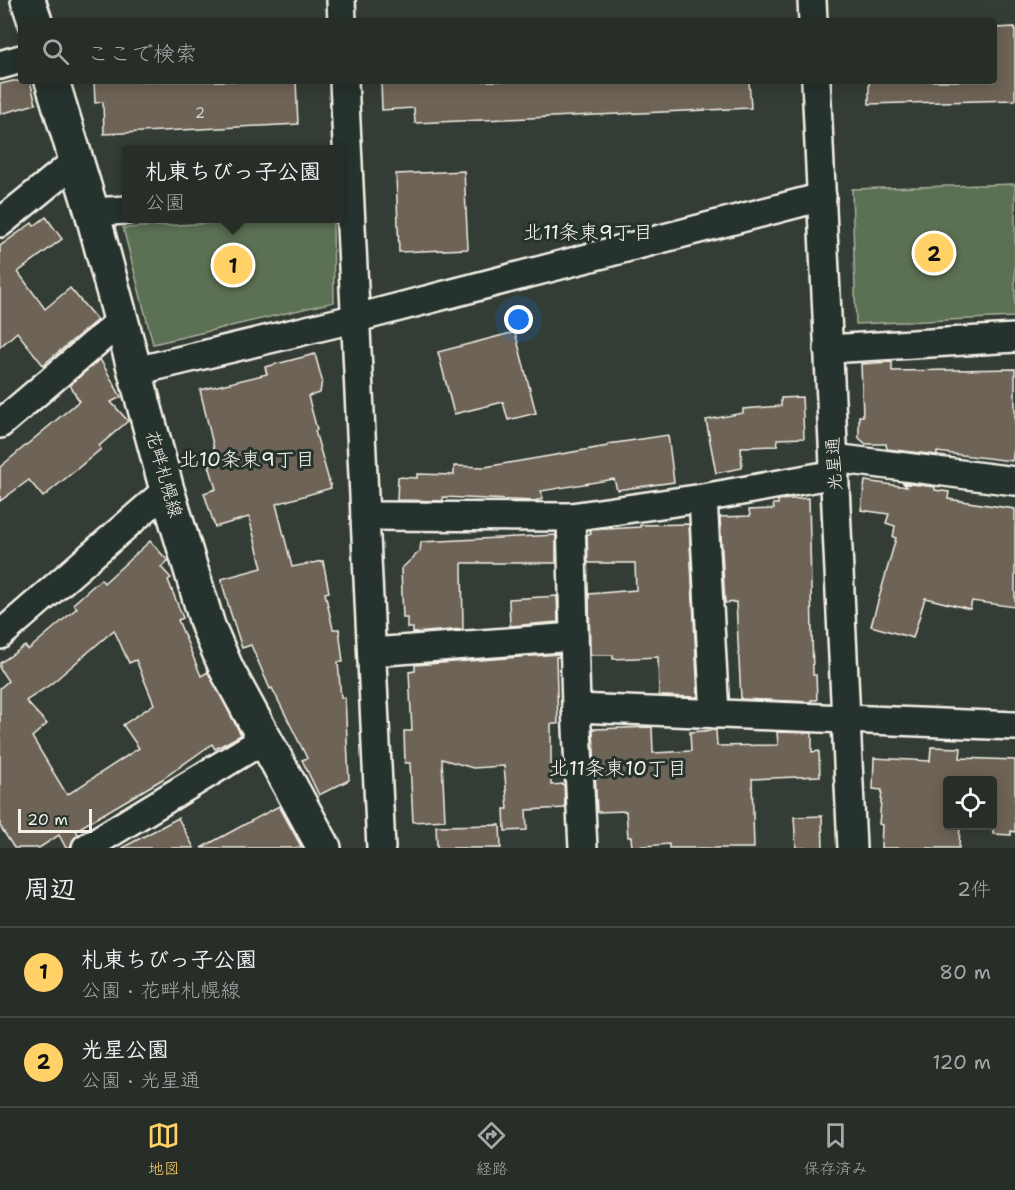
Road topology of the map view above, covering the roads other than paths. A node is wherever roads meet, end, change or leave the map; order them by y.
1 (28, 0) edge
2 (341, 0) edge
3 (813, 0) edge
4 (33, 18) edge
5 (342, 18) edge
6 (813, 18) edge
7 (18, 60) edge
8 (0, 65) edge
9 (53, 84) edge
10 (344, 84) edge
11 (816, 84) edge
12 (76, 161) junction
13 (822, 197) junction
14 (345, 199) edge
15 (122, 210) edge
16 (92, 212) junction
17 (0, 224) edge
18 (357, 318) junction
19 (122, 320) junction
20 (1015, 338) edge
21 (828, 349) junction
22 (136, 371) junction
23 (0, 424) edge
24 (834, 466) junction
25 (1015, 481) edge
26 (167, 490) junction
27 (703, 498) junction
28 (365, 516) junction
29 (571, 517) junction
30 (0, 635) edge
31 (574, 637) junction
32 (372, 652) junction
33 (576, 708) junction
34 (715, 714) junction
35 (847, 720) junction
36 (1015, 726) edge
37 (264, 740) junction
38 (86, 848) edge
39 (324, 848) edge
40 (381, 848) edge
41 (583, 848) edge
42 (852, 848) edge

1 - 4 main road
2 - 5 street
3 - 6 street
7 - 8 street
9 - 12 main road, 花畔札幌線
10 - 14 street
11 - 13 street, 光星通
12 - 16 main road, 花畔札幌線
12 - 17 street
13 - 18 street
13 - 21 street, 光星通
14 - 18 street
15 - 16 street
16 - 19 main road, 花畔札幌線
18 - 22 street
18 - 28 street
19 - 22 main road, 花畔札幌線
19 - 23 street
20 - 21 street
21 - 24 street, 光星通
22 - 26 main road, 花畔札幌線
24 - 25 street
24 - 27 street
24 - 35 street, 光星通
26 - 30 street
26 - 37 main road, 花畔札幌線
27 - 29 street
27 - 34 street
28 - 29 street
28 - 32 street
29 - 31 street
31 - 32 street
31 - 33 street
32 - 40 street
33 - 34 street
33 - 41 street
34 - 35 street
35 - 36 street
35 - 42 street, 光星通
37 - 38 street
37 - 39 main road, 花畔札幌線

